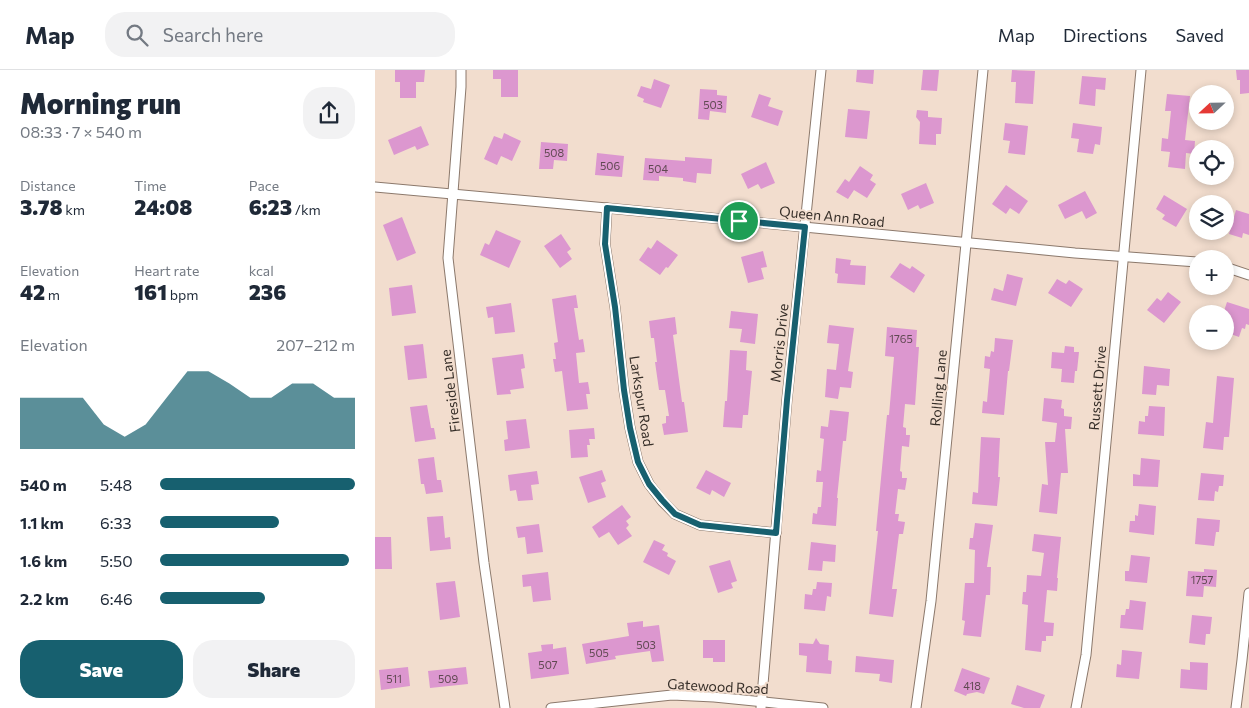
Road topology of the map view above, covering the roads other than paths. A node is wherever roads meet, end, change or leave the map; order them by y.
1 (461, 70) edge
2 (821, 70) edge
3 (983, 70) edge
4 (1141, 70) edge
5 (375, 187) edge
6 (453, 194) junction
7 (607, 208) junction
8 (805, 227) junction
9 (965, 243) junction
10 (1123, 256) junction
11 (1189, 261) edge
12 (1234, 270) edge
13 (1249, 275) edge
14 (776, 533) junction
15 (1249, 594) edge
16 (1246, 662) edge
17 (761, 705) edge
18 (505, 708) edge
19 (551, 708) edge
20 (823, 708) edge
21 (916, 708) edge
22 (1076, 708) edge
23 (1236, 708) edge

1 - 6 street, Fireside Lane
2 - 8 street, Morris Drive
3 - 9 street, Rolling Lane
4 - 10 street, Russett Drive
5 - 6 street, Queen Ann Road
6 - 7 street, Queen Ann Road
6 - 18 street, Fireside Lane
7 - 8 street, Queen Ann Road
7 - 14 street, Larkspur Road
8 - 9 street, Queen Ann Road
8 - 14 street, Morris Drive
9 - 10 street, Queen Ann Road
9 - 21 street, Rolling Lane
10 - 11 street, Queen Ann Road
10 - 22 street, Russett Drive
12 - 13 street
14 - 17 street, Morris Drive
15 - 16 street
16 - 23 street
17 - 19 street, Gatewood Road
17 - 20 street, Gatewood Road

